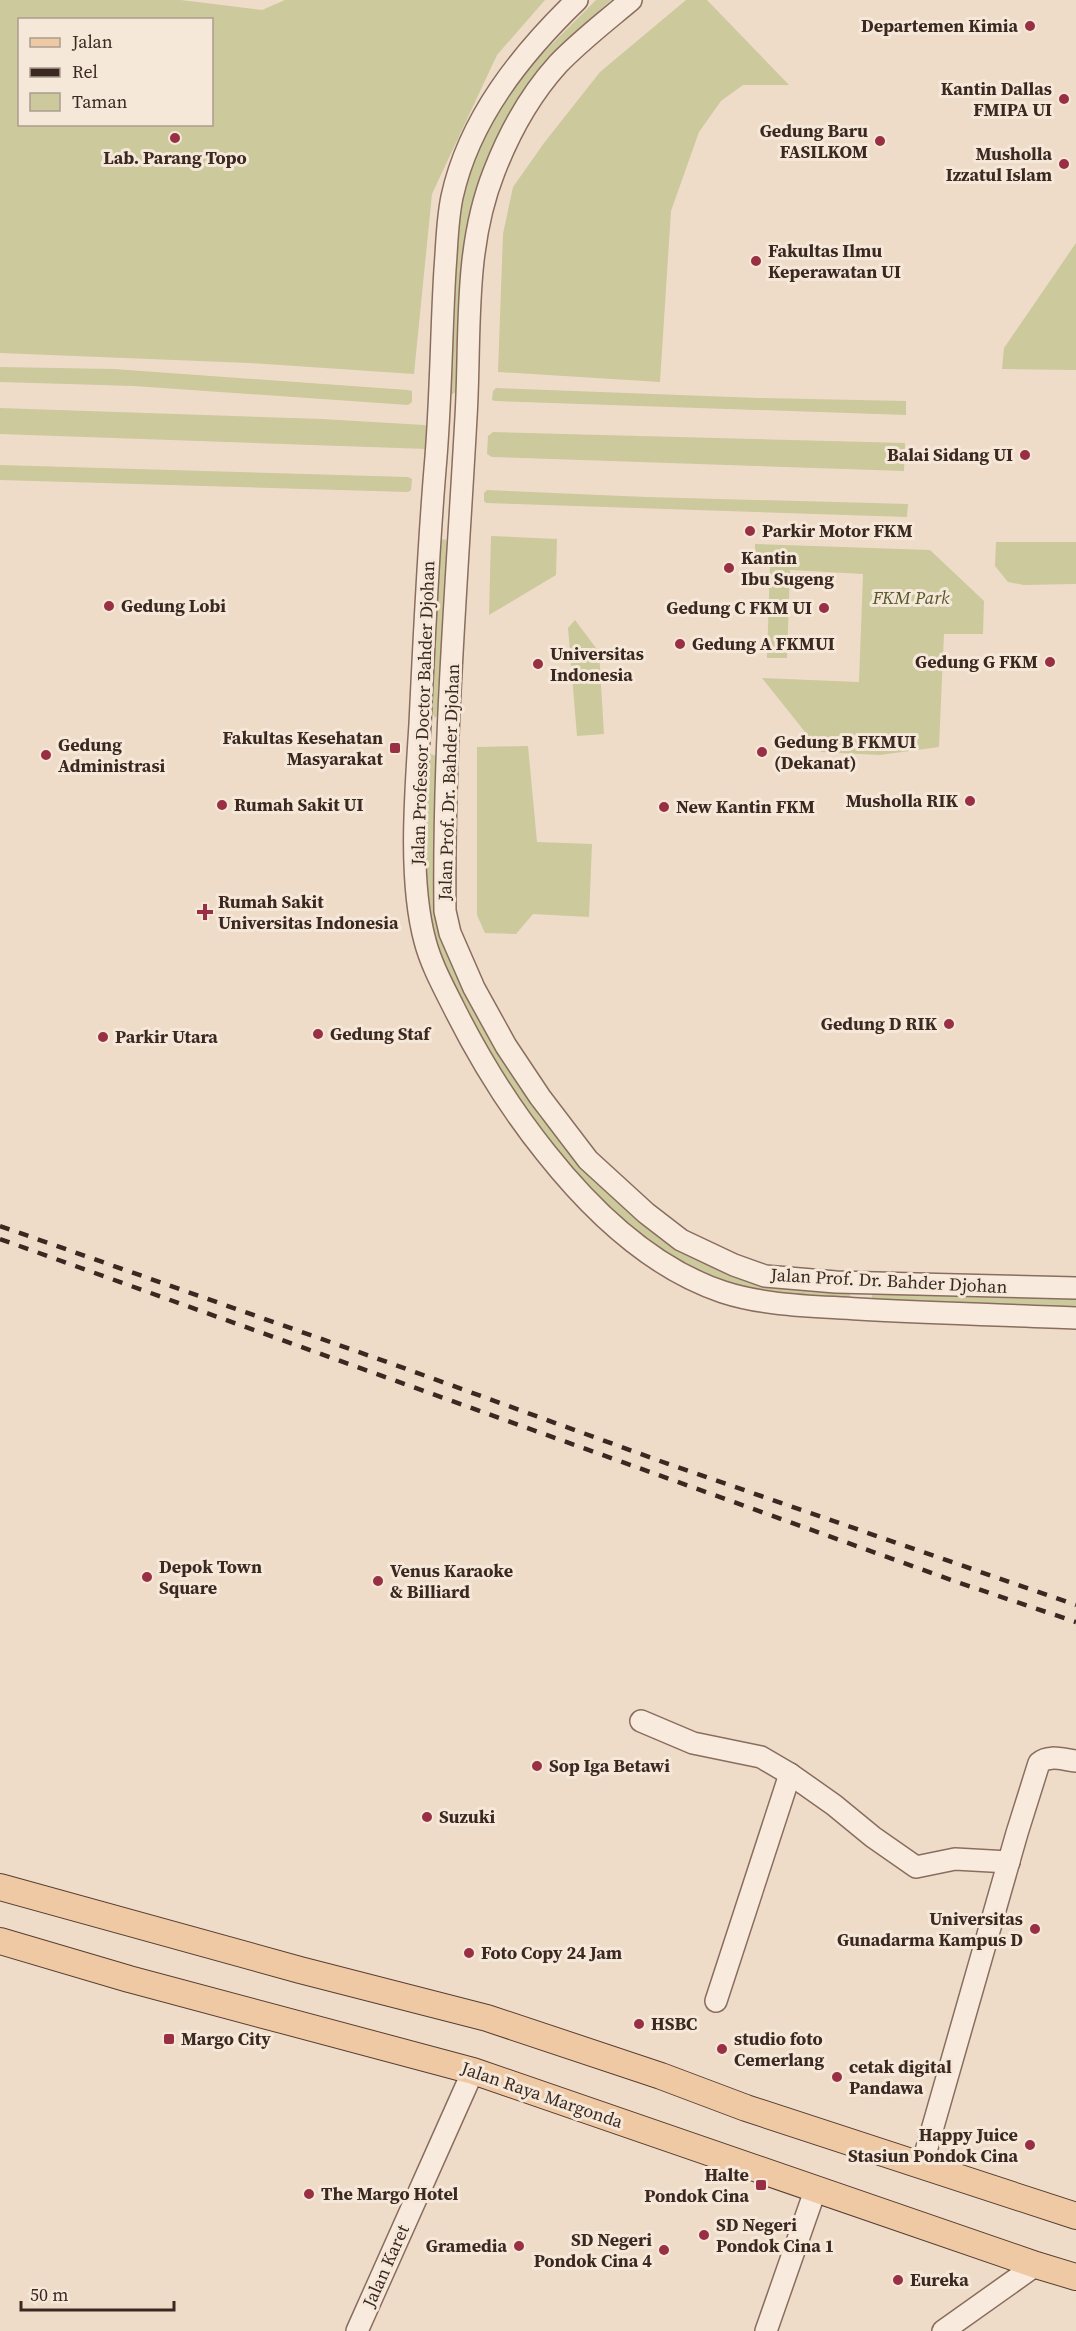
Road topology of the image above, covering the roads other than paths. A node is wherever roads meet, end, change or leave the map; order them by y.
1 (577, 0) edge
2 (631, 0) edge
3 (862, 1282) junction
4 (1076, 1288) edge
5 (861, 1309) junction
6 (1076, 1318) edge
7 (641, 1720) dead end
8 (1076, 1761) edge
9 (790, 1774) junction
10 (1009, 1862) junction
11 (0, 1887) edge
12 (0, 1941) edge
13 (716, 2001) dead end
14 (473, 2071) junction
15 (922, 2165) junction
16 (816, 2188) junction
17 (1076, 2216) edge
18 (1036, 2265) junction
19 (1076, 2277) edge
20 (357, 2331) edge
21 (766, 2331) edge
22 (943, 2331) edge

1 - 5 street, Jalan Professor Doctor Bahder Djohan
2 - 3 street, Jalan Prof. Dr. Bahder Djohan
3 - 4 street, Jalan Prof. Dr. Bahder Djohan
3 - 5 street
5 - 6 street, Jalan Professor Doctor Bahder Djohan
7 - 9 street
8 - 10 street
9 - 10 street
9 - 13 street
10 - 15 street
11 - 15 main road
12 - 14 main road, Jalan Raya Margonda
14 - 16 main road, Jalan Raya Margonda
14 - 20 street, Jalan Karet
15 - 17 main road
16 - 18 main road, Jalan Raya Margonda
16 - 21 street
18 - 19 main road, Jalan Raya Margonda
18 - 22 street

